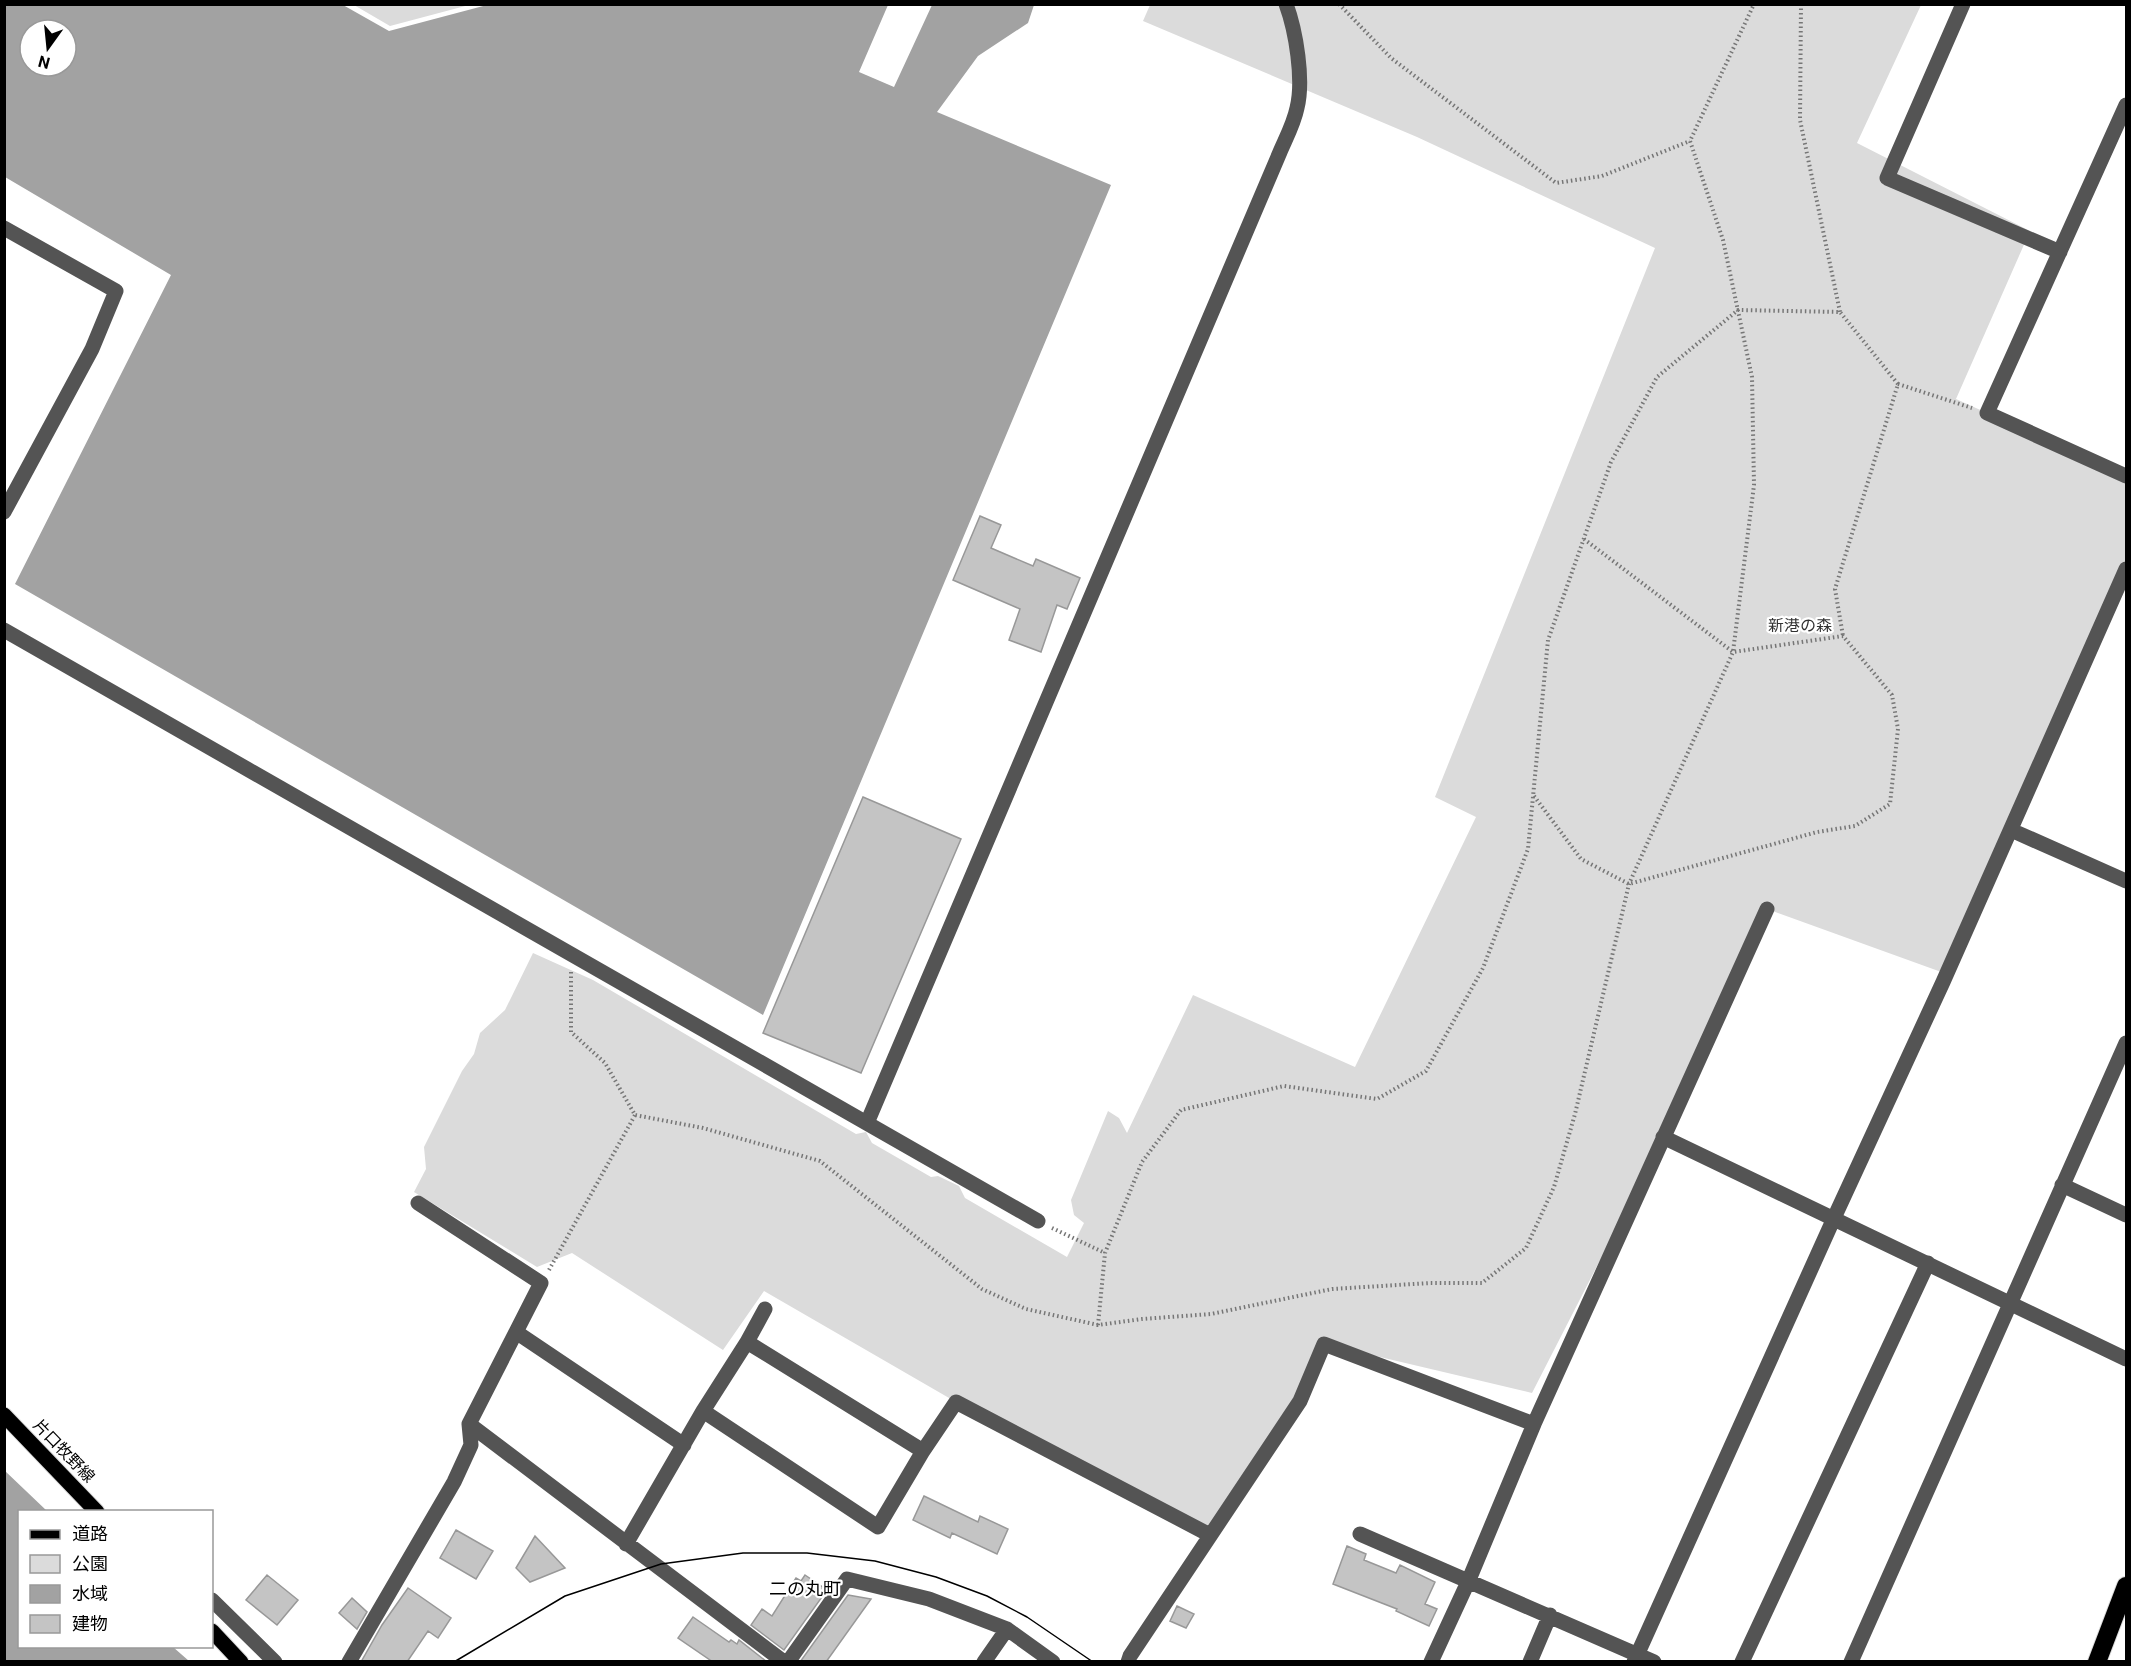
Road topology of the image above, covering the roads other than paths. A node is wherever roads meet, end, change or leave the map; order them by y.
1 (1286, 4) edge
2 (1963, 4) edge
3 (2127, 105) edge
4 (4, 228) edge
5 (2060, 252) junction
6 (2127, 476) edge
7 (4, 512) edge
8 (2127, 569) edge
9 (4, 630) edge
10 (2011, 830) junction
11 (2127, 881) edge
12 (1767, 909) dead end
13 (2127, 1043) edge
14 (867, 1123) junction
15 (1663, 1137) junction
16 (2062, 1185) junction
17 (418, 1203) dead end
18 (2127, 1215) edge
19 (1834, 1218) junction
20 (1038, 1221) road end
21 (1928, 1263) junction
22 (2011, 1303) junction
23 (765, 1309) dead end
24 (516, 1332) junction
25 (747, 1342) junction
26 (2127, 1359) edge
27 (703, 1411) junction
28 (4, 1415) edge
29 (469, 1424) junction
30 (1534, 1424) junction
31 (684, 1444) junction
32 (923, 1451) junction
33 (95, 1510) edge
34 (1360, 1534) dead end
35 (1210, 1535) junction
36 (626, 1544) junction
37 (1468, 1582) junction
38 (2127, 1586) edge
39 (213, 1601) edge
40 (1550, 1615) junction
41 (1007, 1629) junction
42 (213, 1632) edge
43 (1635, 1658) edge
44 (241, 1662) edge
45 (275, 1662) edge
46 (349, 1662) edge
47 (786, 1662) edge
48 (984, 1662) edge
49 (1053, 1662) edge
50 (1128, 1662) edge
51 (1431, 1662) edge
52 (1530, 1662) edge
53 (1654, 1662) edge
54 (1742, 1662) edge
55 (1851, 1662) edge
56 (2097, 1662) edge

1 - 14 street
2 - 5 street
3 - 5 street
4 - 7 street
5 - 6 street
8 - 10 street
9 - 14 street
10 - 11 street
10 - 19 street
12 - 15 street
13 - 16 street
14 - 20 street
15 - 19 street
15 - 30 street
16 - 18 street
16 - 22 street
17 - 24 street
19 - 21 street
19 - 43 street
21 - 22 street
21 - 54 street
22 - 26 street
22 - 55 street
23 - 25 street
24 - 29 street
24 - 31 street
25 - 27 street
25 - 32 street
27 - 31 street
27 - 32 street
28 - 33 main road, 片口牧野線
29 - 36 street
29 - 46 street
30 - 35 street
30 - 37 street
31 - 36 street
32 - 35 street
34 - 37 street
35 - 50 street
36 - 47 street
37 - 40 street
37 - 51 street
38 - 56 highway
39 - 45 street
40 - 43 street
40 - 52 street
41 - 47 street
41 - 48 street
41 - 49 street
42 - 44 main road
43 - 53 street

